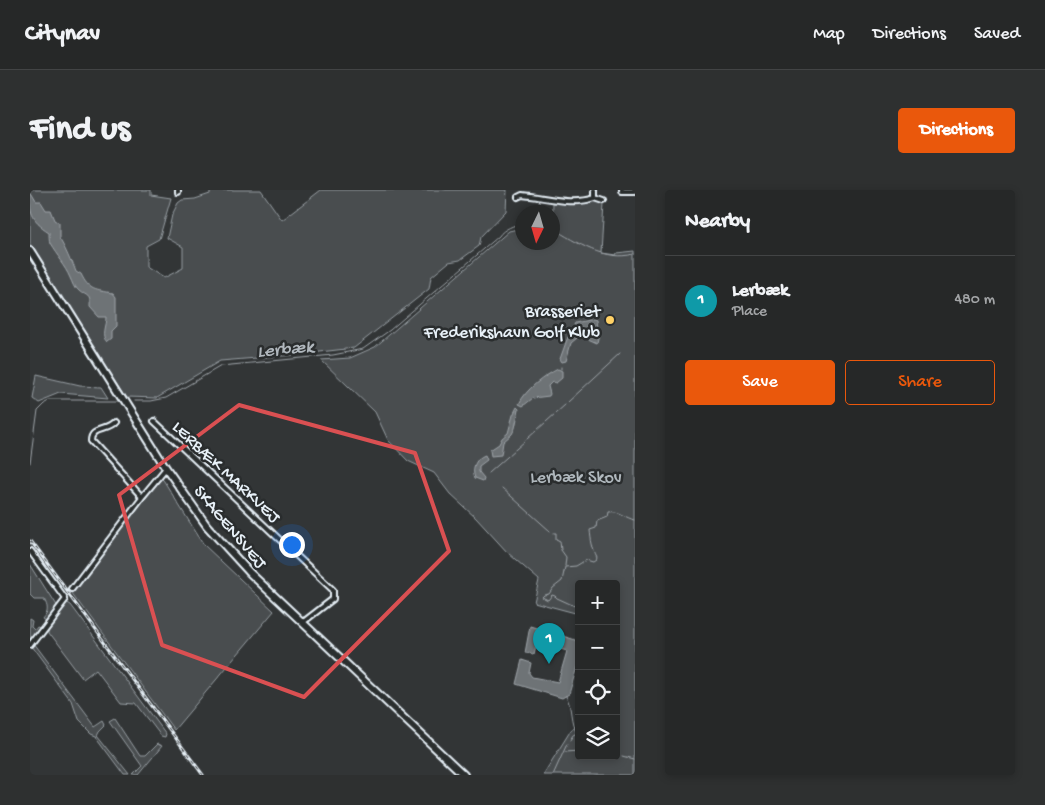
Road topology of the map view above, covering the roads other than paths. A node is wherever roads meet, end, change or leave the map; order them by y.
1 (595, 190) edge
2 (622, 190) edge
3 (635, 192) edge
4 (518, 197) dead end
5 (595, 198) junction
6 (604, 201) dead end
7 (30, 251) edge
8 (154, 421) dead end
9 (114, 423) dead end
10 (166, 468) junction
11 (142, 498) junction
12 (30, 552) edge
13 (72, 589) dead end
14 (302, 623) junction
15 (30, 645) edge
16 (464, 775) edge

1 - 5 street
2 - 3 street
4 - 5 street
5 - 6 street
7 - 10 main road, SKAGENSVEJ
8 - 14 street, LERBÆK MARKVEJ
9 - 11 street
10 - 11 street
10 - 14 main road, SKAGENSVEJ
11 - 13 street
12 - 15 street
14 - 16 main road, SKAGENSVEJ

